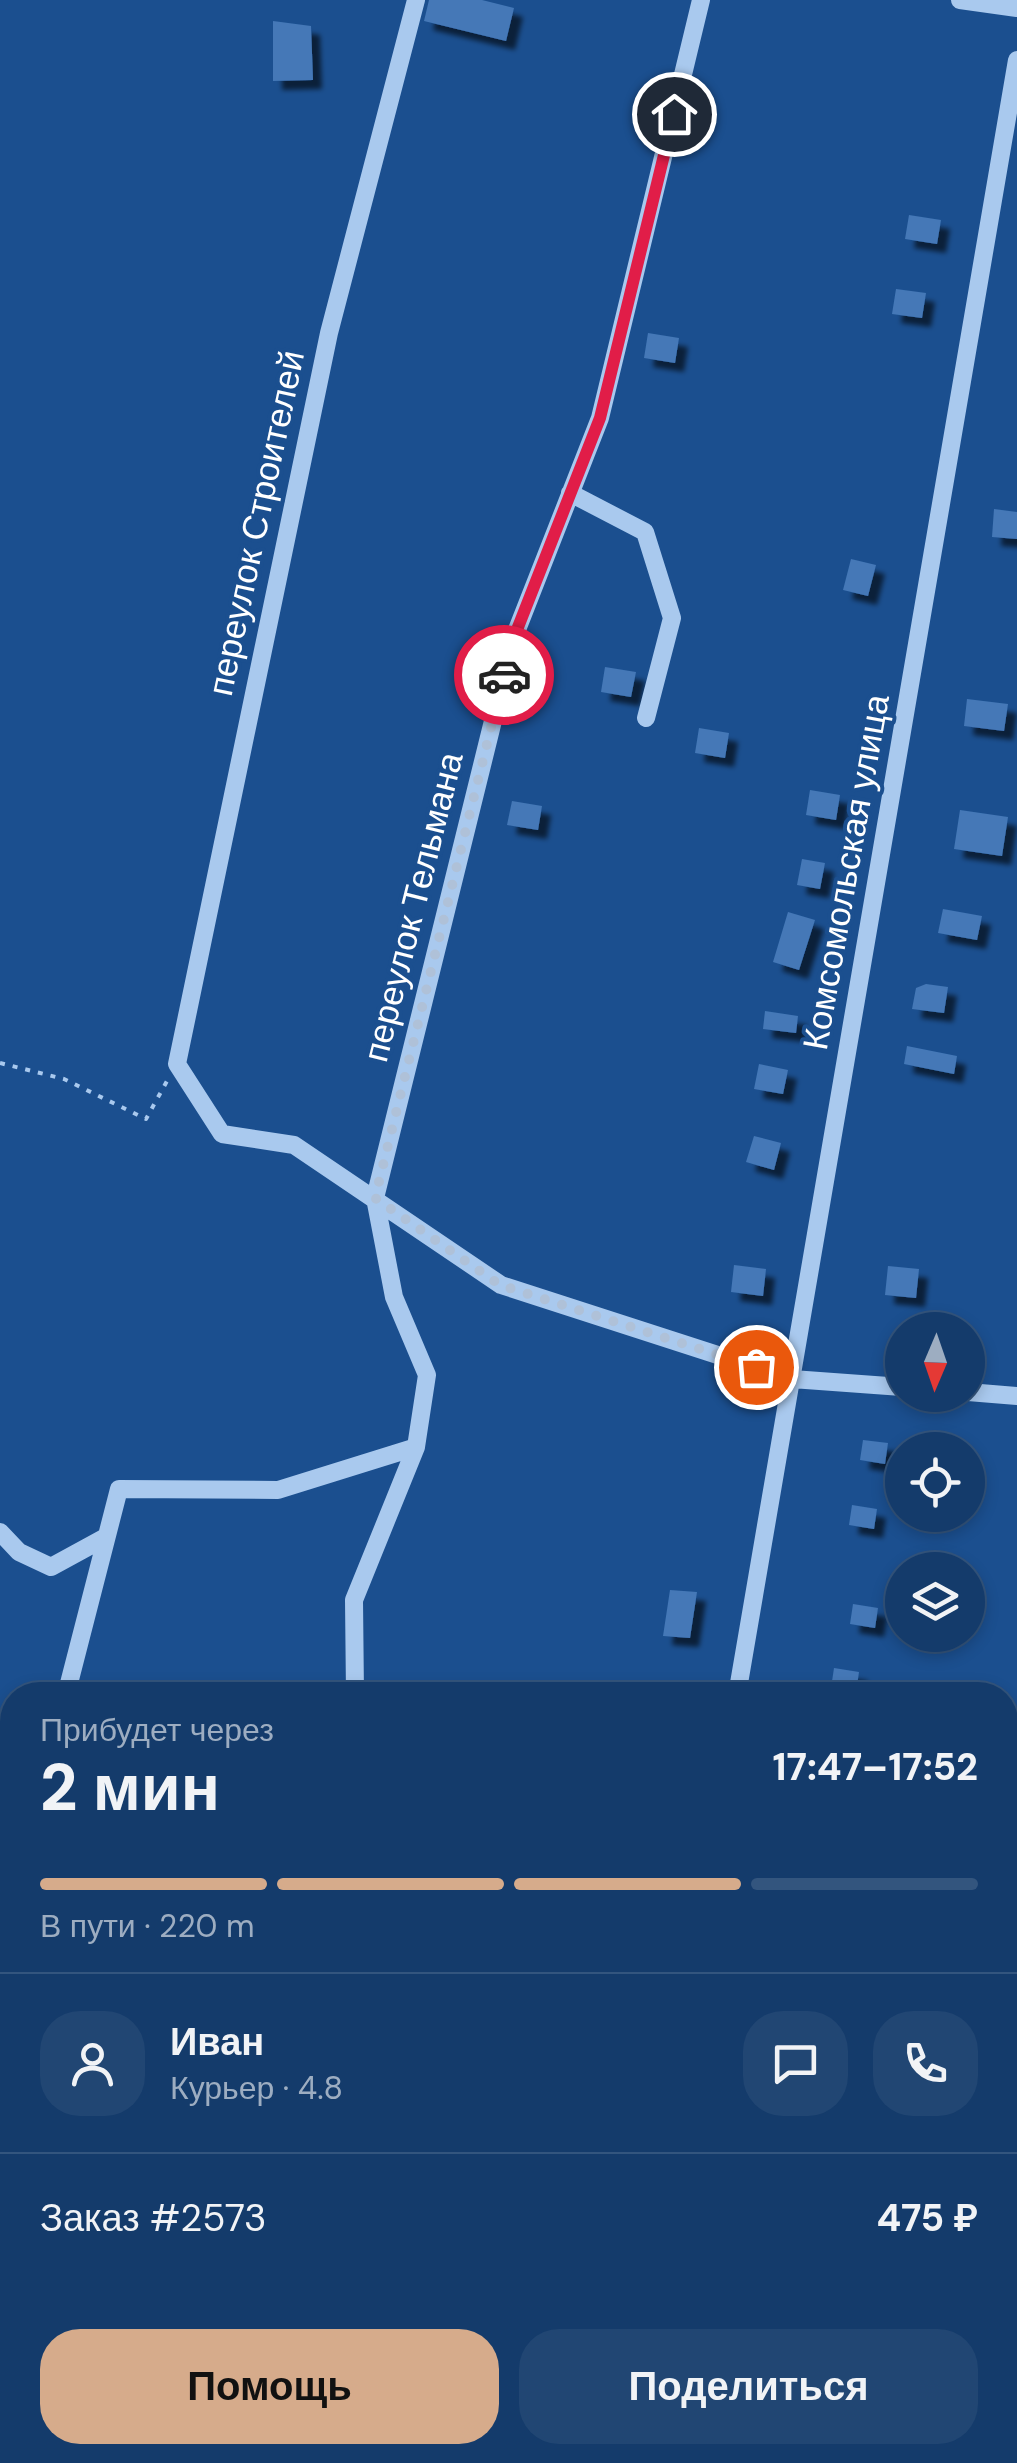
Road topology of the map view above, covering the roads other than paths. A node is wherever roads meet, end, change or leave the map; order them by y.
1 (416, 0) edge
2 (701, 0) edge
3 (960, 0) edge
4 (1017, 8) edge
5 (1017, 60) edge
6 (570, 494) junction
7 (646, 718) dead end
8 (375, 1198) junction
9 (792, 1379) junction
10 (885, 1387) edge
11 (985, 1393) edge
12 (1017, 1396) edge
13 (416, 1448) junction
14 (0, 1532) edge
15 (106, 1537) junction
16 (69, 1682) edge
17 (355, 1682) edge
18 (739, 1682) edge

1 - 8 street, переулок Строителей
2 - 6 street, переулок Тельмана
3 - 4 street
5 - 9 street, Комсомольская улица
6 - 7 street
6 - 8 street, переулок Тельмана
8 - 9 street
8 - 13 street
9 - 10 street
9 - 18 street, Комсомольская улица
11 - 12 street
13 - 15 street
13 - 17 street
14 - 15 street
15 - 16 street

